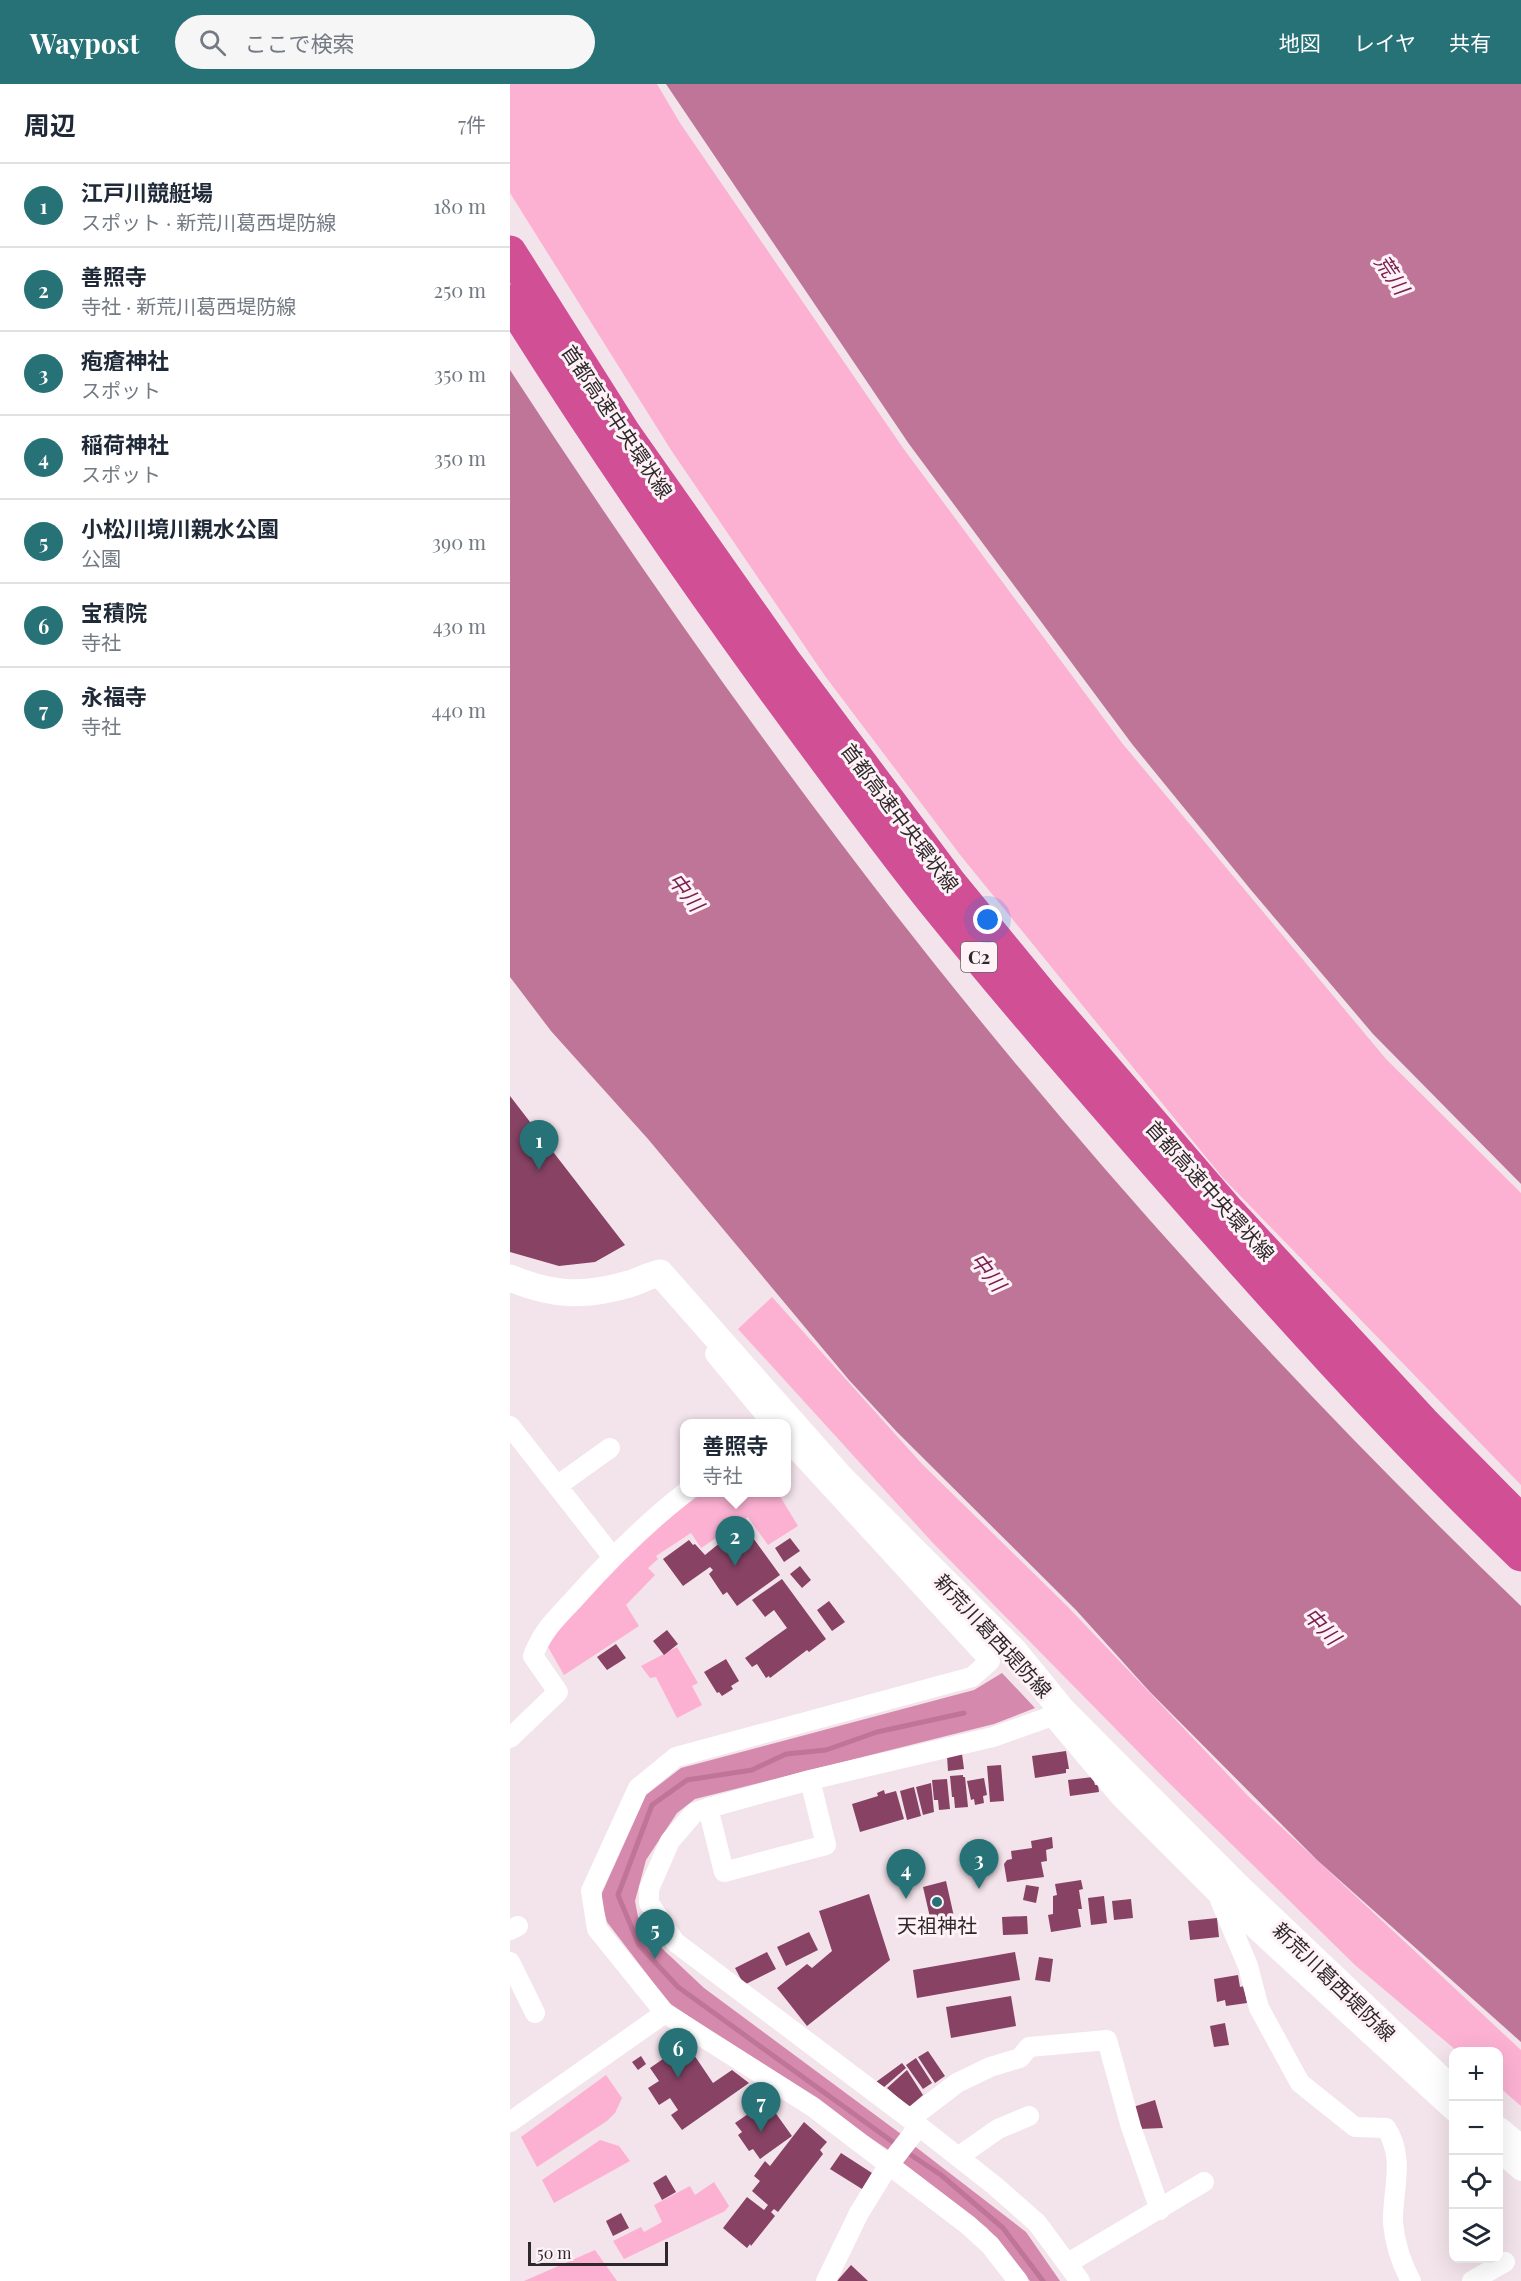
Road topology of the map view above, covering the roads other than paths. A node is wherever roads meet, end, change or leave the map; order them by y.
1 (510, 252) edge
2 (510, 301) edge
3 (649, 1275) junction
4 (510, 1278) edge
5 (768, 1419) edge
6 (789, 1419) edge
7 (791, 1421) edge
8 (510, 1426) edge
9 (791, 1444) edge
10 (610, 1448) dead end
11 (557, 1486) junction
12 (680, 1497) edge
13 (860, 1508) junction
14 (1521, 1521) edge
15 (1521, 1555) edge
16 (612, 1556) junction
17 (1057, 1713) junction
18 (510, 1738) edge
19 (810, 1780) junction
20 (708, 1808) junction
21 (1219, 1896) junction
22 (510, 1962) edge
23 (535, 2013) dead end
24 (665, 2013) junction
25 (1449, 2087) edge
26 (1449, 2107) edge
27 (1029, 2116) dead end
28 (510, 2122) edge
29 (913, 2127) junction
30 (1503, 2134) edge
31 (1521, 2149) edge
32 (1503, 2155) edge
33 (958, 2157) junction
34 (892, 2161) junction
35 (1521, 2171) edge
36 (1204, 2181) dead end
37 (1160, 2210) junction
38 (1505, 2262) dead end
39 (1068, 2263) junction
40 (826, 2281) edge
41 (1018, 2281) edge
42 (1080, 2281) edge
43 (1411, 2281) edge
44 (1472, 2281) edge

1 - 14 highway, 首都高速中央環状線 / C2
2 - 15 highway, 首都高速中央環状線 / C2
3 - 4 main road
3 - 5 street
3 - 6 main road, 新荒川葛西堤防線
7 - 13 main road, 新荒川葛西堤防線
8 - 11 street
9 - 13 street
10 - 11 street
11 - 16 street
12 - 16 street
13 - 17 main road, 新荒川葛西堤防線
13 - 24 street
16 - 18 street
17 - 19 street
17 - 21 street
17 - 25 main road, 新荒川葛西堤防線
19 - 20 street
19 - 20 street
20 - 29 street
21 - 26 street
21 - 43 street
22 - 23 street
24 - 28 street
24 - 34 street
27 - 33 street
29 - 33 street
29 - 34 street
29 - 37 street
30 - 31 main road
32 - 35 street
33 - 39 street
34 - 40 street
34 - 41 street
36 - 37 street
37 - 39 street
38 - 44 street
39 - 42 street

